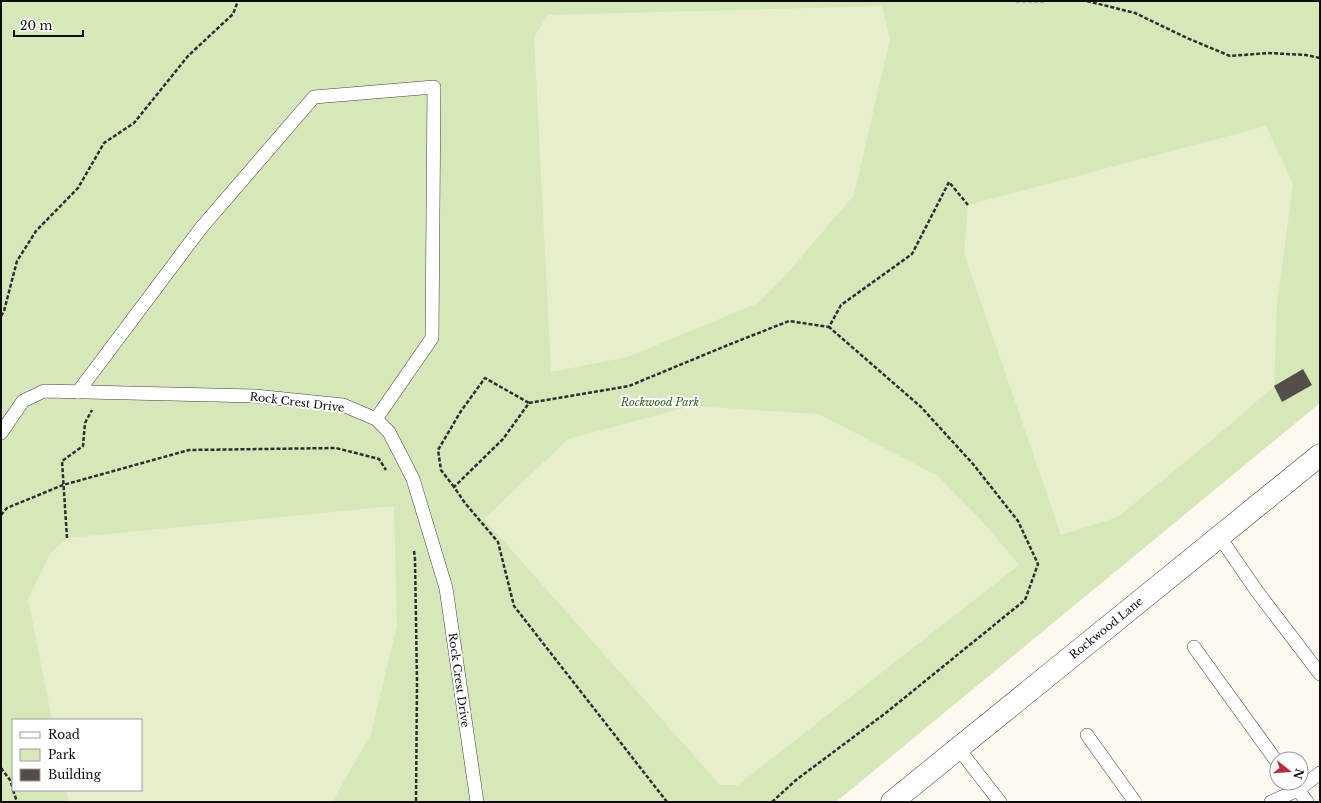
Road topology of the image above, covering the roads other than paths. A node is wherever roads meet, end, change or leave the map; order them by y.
1 (78, 392) junction
2 (376, 419) junction
3 (1, 433) edge
4 (1320, 455) edge
5 (1219, 536) junction
6 (1194, 648) dead end
7 (1320, 674) edge
8 (1087, 735) dead end
9 (958, 748) junction
10 (1269, 751) edge
11 (1320, 773) edge
12 (1309, 779) edge
13 (1289, 791) edge
14 (1298, 791) edge
15 (477, 802) edge
16 (892, 802) edge
17 (1000, 802) edge
18 (1136, 802) edge
19 (1271, 802) edge
20 (1307, 802) edge

1 - 2 lane, Rock Crest Drive
1 - 2 lane
1 - 3 lane, Rock Crest Drive
2 - 15 lane, Rock Crest Drive
4 - 5 street, Rockwood Lane
5 - 7 lane
5 - 9 street, Rockwood Lane
6 - 10 lane
8 - 18 lane
9 - 16 street, Rockwood Lane
9 - 17 lane
11 - 12 lane
13 - 19 lane
14 - 20 lane

